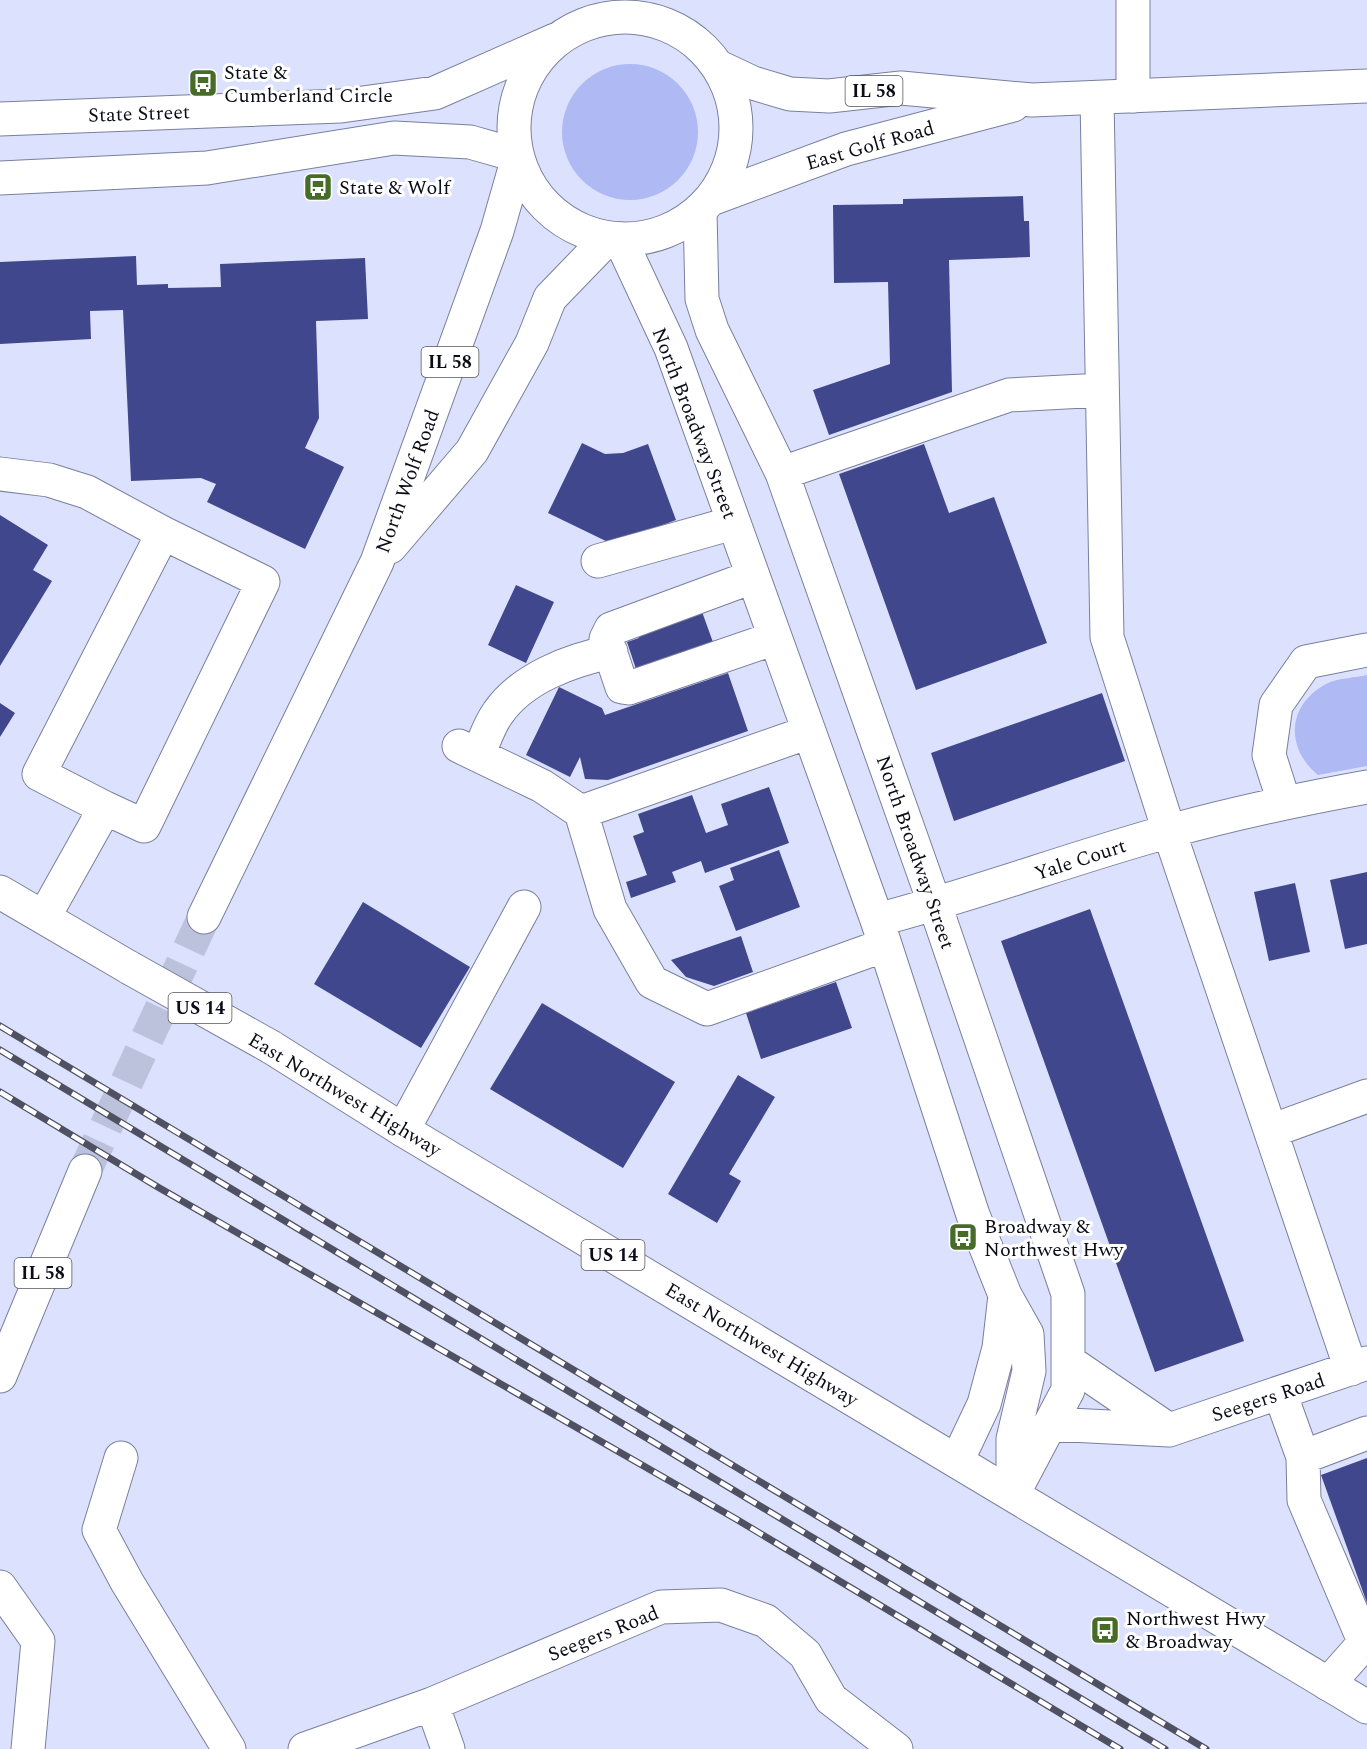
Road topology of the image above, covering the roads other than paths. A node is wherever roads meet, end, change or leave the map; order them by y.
1 (589, 0) edge
2 (673, 0) edge
3 (1133, 0) edge
4 (681, 31) junction
5 (564, 34) junction
6 (719, 67) junction
7 (1367, 86) edge
8 (1133, 96) junction
9 (1096, 98) junction
10 (1032, 100) junction
11 (0, 119) edge
12 (516, 158) junction
13 (0, 178) edge
14 (706, 205) junction
15 (614, 239) junction
16 (1102, 390) junction
17 (782, 473) junction
18 (0, 474) edge
19 (733, 523) junction
20 (163, 533) junction
21 (598, 561) dead end
22 (377, 562) junction
23 (752, 577) junction
24 (775, 638) junction
25 (1367, 650) edge
26 (611, 652) junction
27 (809, 732) junction
28 (1367, 787) edge
29 (1284, 802) junction
30 (105, 808) junction
31 (581, 812) junction
32 (1169, 831) junction
33 (0, 891) edge
34 (935, 905) junction
35 (524, 907) dead end
36 (44, 917) junction
37 (204, 917) tunnel mouth
38 (881, 933) junction
39 (1367, 1096) edge
40 (402, 1130) junction
41 (1271, 1131) junction
42 (86, 1171) tunnel mouth
43 (1005, 1295) junction
44 (1068, 1361) junction
45 (1359, 1366) edge
46 (0, 1376) edge
47 (1280, 1392) junction
48 (1050, 1424) junction
49 (1169, 1430) junction
50 (1367, 1433) edge
51 (1303, 1457) junction
52 (121, 1458) dead end
53 (957, 1461) junction
54 (1013, 1494) junction
55 (0, 1587) edge
56 (1365, 1640) edge
57 (1328, 1684) junction
58 (432, 1704) junction
59 (1367, 1707) edge
60 (28, 1749) edge
61 (229, 1749) edge
62 (305, 1749) edge
63 (447, 1749) edge
64 (896, 1749) edge

1 - 5 street
2 - 4 street
3 - 8 street
4 - 5 street, IL 58
4 - 6 street, IL 58
5 - 11 street, State Street
5 - 12 street, IL 58
6 - 10 street, East Golf Road / IL 58
6 - 14 street, IL 58
7 - 8 street, East Golf Road / IL 58
8 - 9 street, East Golf Road / IL 58
9 - 10 street, East Golf Road / IL 58
9 - 16 street
10 - 14 street, East Golf Road / IL 58
12 - 13 street
12 - 15 street, IL 58
12 - 22 street, North Wolf Road / IL 58
14 - 15 street, IL 58
14 - 17 street, North Broadway Street
15 - 19 street, North Broadway Street
15 - 22 street, North Wolf Road
16 - 17 street
16 - 32 street
17 - 34 street, North Broadway Street
18 - 20 street
19 - 21 street
19 - 23 street, North Broadway Street
20 - 30 street
20 - 30 street
22 - 37 street, North Wolf Road / IL 58
23 - 24 street, North Broadway Street
23 - 26 street
24 - 26 street
24 - 27 street, North Broadway Street
25 - 29 street
26 - 31 street
27 - 31 street
27 - 38 street, North Broadway Street
28 - 29 street, Yale Court
29 - 32 street, Yale Court
30 - 36 street
31 - 38 street, Yale Court
32 - 34 street, Yale Court
32 - 41 street
33 - 36 street, East Northwest Highway / US 14
34 - 38 street, Yale Court
34 - 44 street, North Broadway Street
35 - 40 street
36 - 40 street, East Northwest Highway / US 14, bridge
38 - 43 street, North Broadway Street
39 - 41 street
40 - 53 street, East Northwest Highway / US 14
41 - 45 street
42 - 46 street, IL 58
43 - 53 street, North Broadway Street
43 - 54 street
44 - 48 street, North Broadway Street
44 - 49 street
45 - 47 street, Seegers Road
47 - 49 street, Seegers Road
47 - 51 street
48 - 49 street, Seegers Road
48 - 54 street, North Broadway Street
50 - 51 street
51 - 56 street
52 - 61 street
53 - 54 street, East Northwest Highway / US 14
54 - 57 street, East Northwest Highway / US 14
55 - 60 street
56 - 57 street
57 - 59 street, East Northwest Highway / US 14
58 - 62 street, Seegers Road
58 - 63 street
58 - 64 street, Seegers Road

